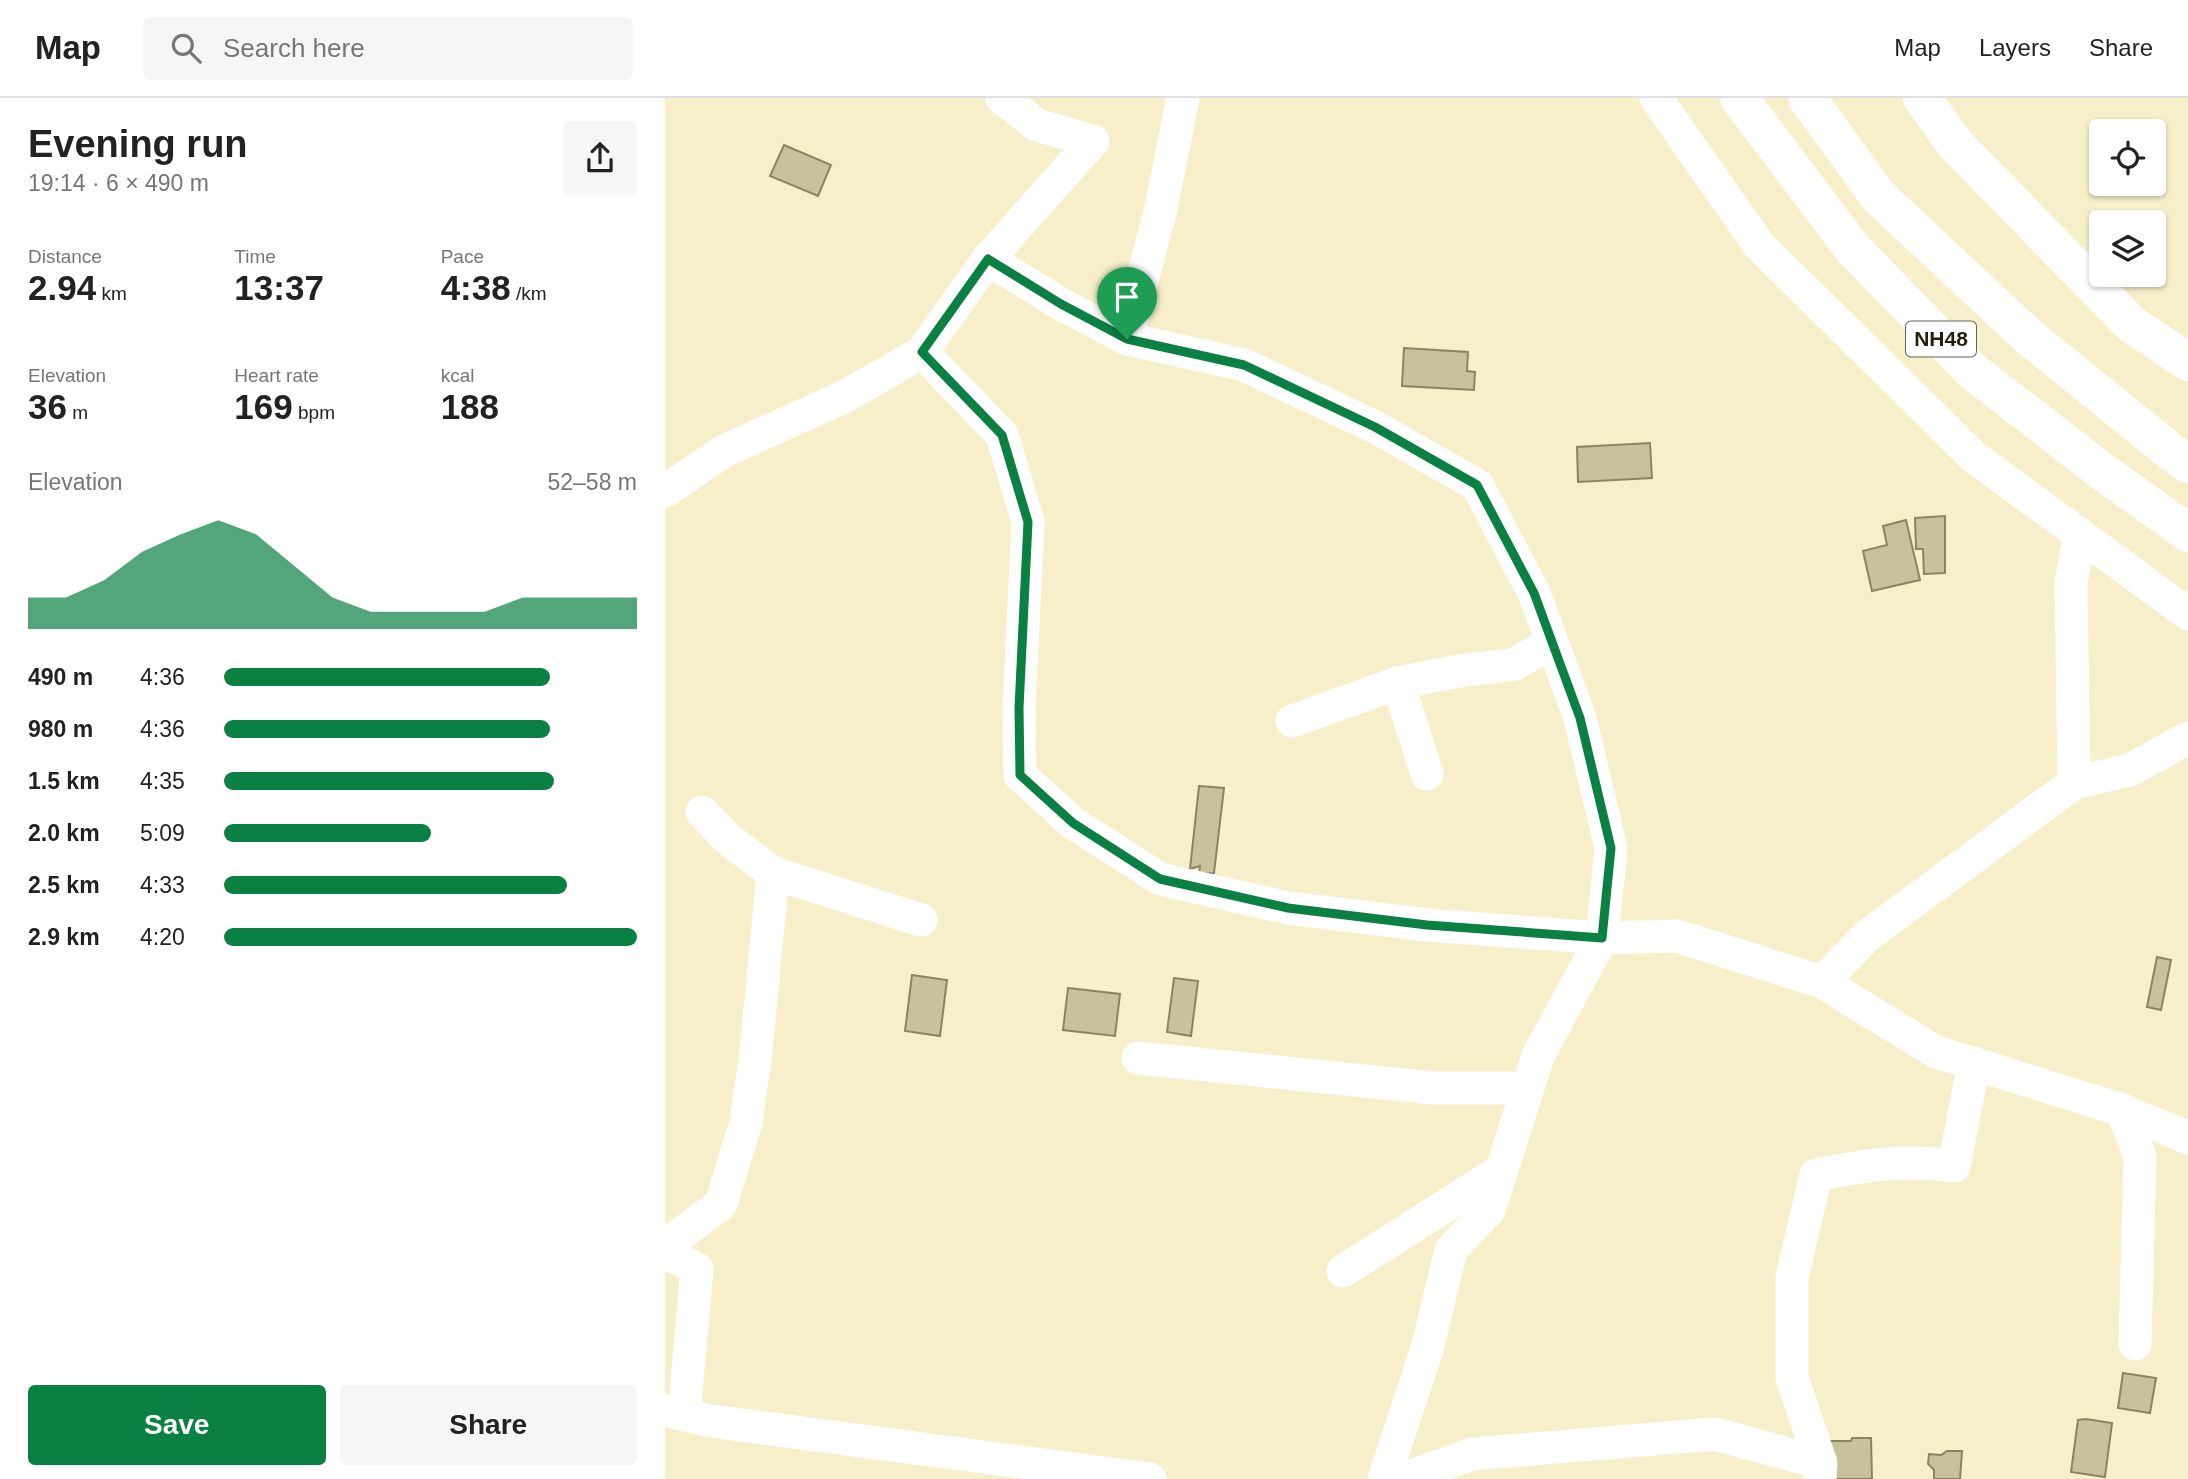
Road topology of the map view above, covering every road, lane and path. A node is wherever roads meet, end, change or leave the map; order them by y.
1 (1002, 98) edge
2 (1183, 98) edge
3 (1656, 98) edge
4 (1739, 98) edge
5 (1807, 98) edge
6 (1922, 98) edge
7 (988, 259) junction
8 (1127, 339) junction
9 (922, 352) junction
10 (2188, 362) edge
11 (2188, 464) edge
12 (665, 491) edge
13 (2188, 533) edge
14 (2080, 534) junction
15 (2188, 614) edge
16 (1552, 642) junction
17 (1398, 683) junction
18 (1292, 721) dead end
19 (2188, 738) edge
20 (1427, 774) dead end
21 (2074, 783) junction
22 (702, 812) dead end
23 (773, 873) junction
24 (921, 920) dead end
25 (1602, 938) junction
26 (1822, 982) junction
27 (1138, 1058) dead end
28 (1974, 1063) junction
29 (1528, 1088) junction
30 (2122, 1110) junction
31 (2188, 1138) edge
32 (1502, 1170) junction
33 (665, 1246) edge
34 (665, 1252) edge
35 (1343, 1271) dead end
36 (2135, 1343) dead end
37 (675, 1412) edge
38 (1820, 1471) edge
39 (1150, 1479) edge
40 (1384, 1479) edge
41 (1403, 1479) edge

1 - 7 street
2 - 8 street
3 - 14 street
4 - 13 highway, NH48
5 - 11 highway, NH48
6 - 10 highway
7 - 8 street
7 - 9 street
8 - 16 street
9 - 12 street
9 - 25 street
14 - 15 street
14 - 21 street
16 - 17 street
16 - 25 street
17 - 18 street
17 - 20 street
19 - 21 street
21 - 26 street
22 - 23 street
23 - 24 street
23 - 33 street
25 - 26 street
25 - 29 street
26 - 28 street
27 - 29 street
28 - 30 street
28 - 38 street
29 - 32 street
30 - 31 street
30 - 36 street
32 - 35 street
32 - 40 street
34 - 37 street
37 - 39 street
38 - 41 street

